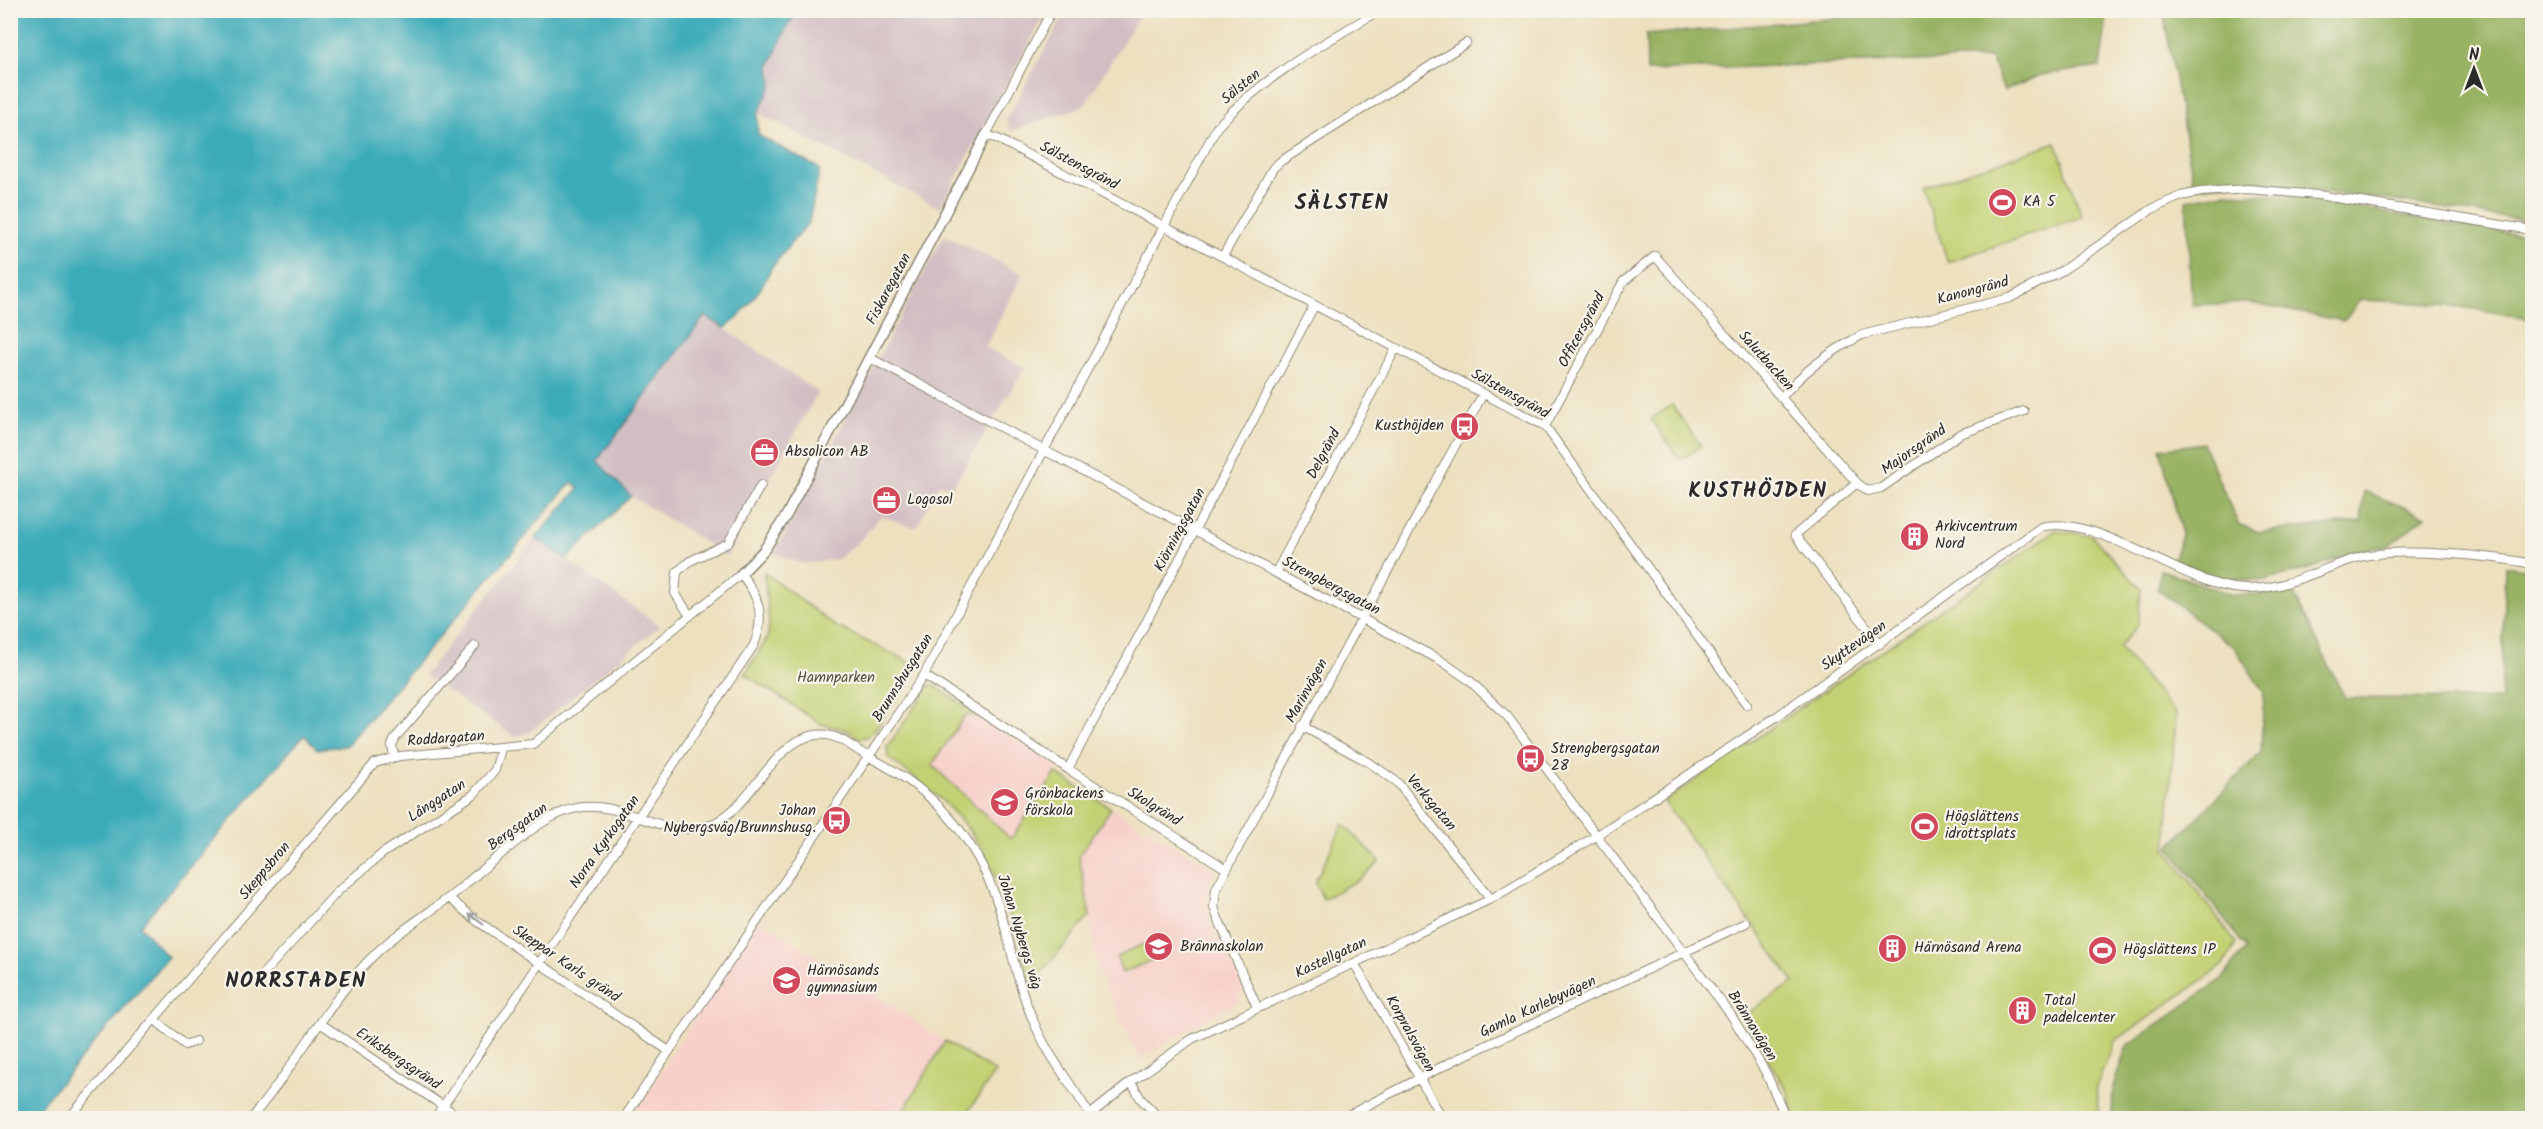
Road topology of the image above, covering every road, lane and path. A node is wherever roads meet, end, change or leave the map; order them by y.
1 (1052, 10) edge
2 (1380, 10) edge
3 (1466, 43) dead end
4 (986, 135) junction
5 (1163, 226) junction
6 (2532, 230) edge
7 (1223, 256) junction
8 (1655, 256) joint
9 (1314, 306) junction
10 (1396, 348) junction
11 (870, 358) junction
12 (1483, 394) junction
13 (1781, 398) junction
14 (2024, 411) dead end
15 (1545, 426) junction
16 (1044, 451) junction
17 (1857, 483) junction
18 (761, 485) dead end
19 (1196, 529) junction
20 (2532, 564) edge
21 (1276, 572) junction
22 (741, 574) junction
23 (690, 616) junction
24 (1362, 618) junction
25 (1880, 644) junction
26 (475, 646) dead end
27 (924, 675) junction
28 (1747, 705) dead end
29 (1302, 726) junction
30 (501, 748) junction
31 (394, 757) junction
32 (868, 757) junction
33 (1069, 767) junction
34 (639, 817) junction
35 (1596, 836) junction
36 (1225, 868) junction
37 (449, 898) junction
38 (1491, 899) junction
39 (1746, 923) dead end
40 (1685, 953) junction
41 (539, 961) junction
42 (1354, 963) junction
43 (262, 975) dead end
44 (1257, 1007) junction
45 (155, 1020) junction
46 (320, 1023) junction
47 (196, 1041) dead end
48 (669, 1051) junction
49 (1419, 1078) junction
50 (1131, 1082) junction
51 (443, 1106) junction
52 (1088, 1117) edge
53 (69, 1119) edge
54 (251, 1119) edge
55 (435, 1119) edge
56 (461, 1119) edge
57 (624, 1119) edge
58 (1159, 1119) edge
59 (1343, 1119) edge
60 (1442, 1119) edge
61 (1786, 1119) edge

1 - 4 street, Fiskaregatan
2 - 5 street, Sälsten
3 - 7 street
4 - 5 street, Sälstensgränd
4 - 11 street, Fiskaregatan
5 - 7 street, Sälstensgränd
5 - 16 street, Brunnshusgatan
6 - 13 street, Kanongränd
7 - 9 street, Sälstensgränd
8 - 13 street, Salutbacken
8 - 15 street, Officersgränd
9 - 10 street, Sälstensgränd
9 - 19 street, Kiörningsgatan
10 - 12 street, Sälstensgränd
10 - 21 street, Delgränd
11 - 16 street, Strengbergsgatan
11 - 22 street, Fiskaregatan
12 - 15 street, Sälstensgränd
12 - 24 street, Marinvägen
13 - 17 street, Salutbacken
14 - 17 street, Majorsgränd
15 - 28 street, Sälstensgränd
16 - 19 street, Strengbergsgatan
16 - 27 street, Brunnshusgatan
17 - 25 street
18 - 23 street
19 - 21 street, Strengbergsgatan
19 - 33 street, Kiörningsgatan
20 - 25 street, Skyttevägen
21 - 24 street, Strengbergsgatan
22 - 23 street
22 - 34 street, Norra Kyrkogatan
23 - 30 street
24 - 29 street, Marinvägen
24 - 35 street, Strengbergsgatan
25 - 35 street, Skyttevägen
26 - 31 street
27 - 32 street, Brunnshusgatan
27 - 33 street, Skolgränd
29 - 36 street, Marinvägen
29 - 38 street, Verksgatan
30 - 31 street, Roddargatan
30 - 43 street, Långgatan
31 - 45 street, Skeppsbron
32 - 34 street, Bergsgatan
32 - 48 street, Brunnshusgatan
32 - 52 street, Johan Nybergs väg
33 - 36 street, Skolgränd
34 - 37 street, Bergsgatan
34 - 41 street, Norra Kyrkogatan
35 - 38 street, Kastellgatan
35 - 40 street, Strengbergsgatan
36 - 44 street, Marinvägen
41 -> 37 street, Skeppar Karls gränd
37 - 46 street, Bergsgatan
38 - 42 street, Kastellgatan
39 - 40 street, Gamla Karlebyvägen
40 - 49 street, Gamla Karlebyvägen
40 - 61 street, Brännavägen
41 - 48 street, Skeppar Karls gränd
41 - 51 street, Norra Kyrkogatan
42 - 44 street, Kastellgatan
42 - 49 street, Korpralsvägen
44 - 50 street, Kastellgatan
45 - 47 street
45 - 53 street, Skeppsbron
46 - 51 street, Eriksbergsgränd
46 - 54 street, Bergsgatan
48 - 57 street, Brunnshusgatan
49 - 59 street, Gamla Karlebyvägen
49 - 60 street, Korpralsvägen
50 - 52 street, Kastellgatan
50 - 58 street
51 - 55 street, Norra Kyrkogatan
51 - 56 street, Eriksbergsgränd

